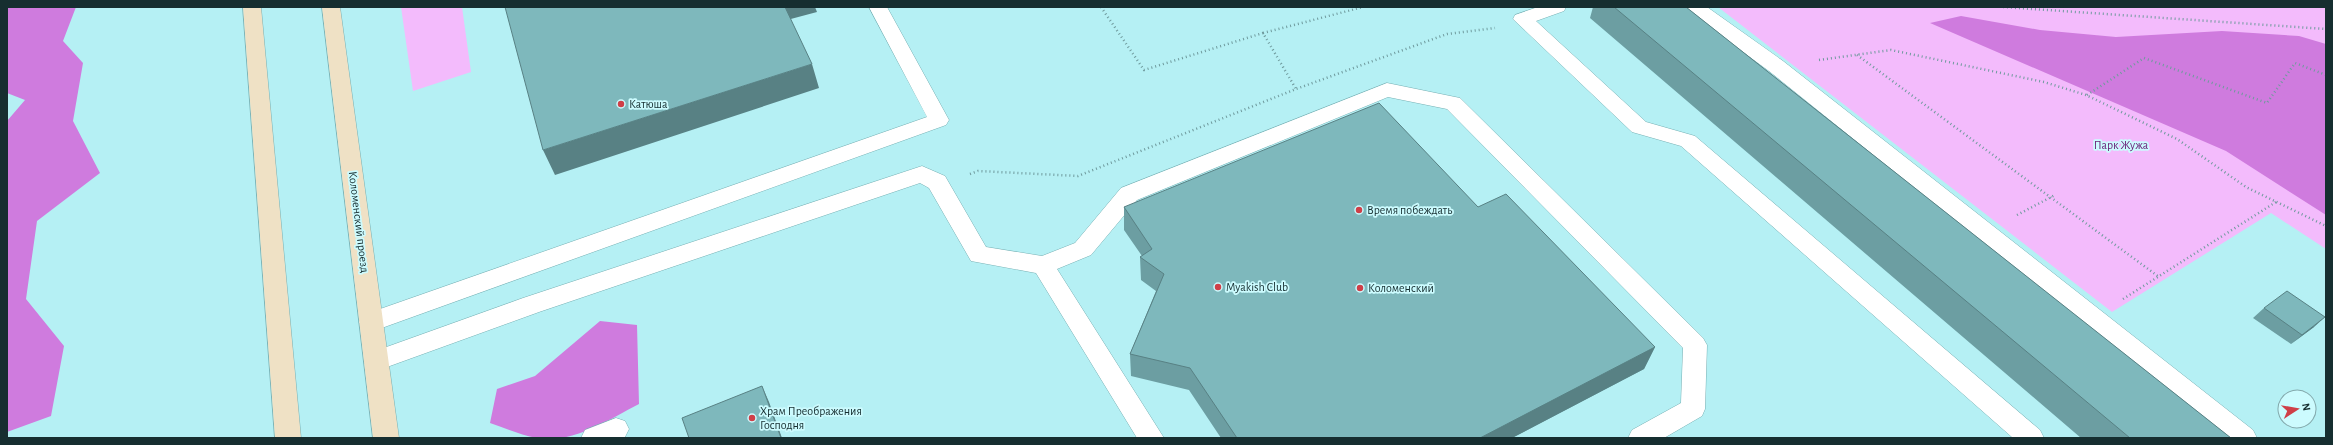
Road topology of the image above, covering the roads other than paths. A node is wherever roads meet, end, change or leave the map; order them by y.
1 (252, 7) edge
2 (330, 7) edge
3 (878, 7) edge
4 (1557, 7) edge
5 (1694, 7) edge
6 (1043, 265) junction
7 (371, 322) junction
8 (376, 361) junction
9 (288, 438) edge
10 (386, 438) edge
11 (1151, 438) edge
12 (1641, 438) edge
13 (2031, 438) edge
14 (2244, 438) edge

1 - 9 main road
2 - 7 main road, Коломенский проезд
3 - 7 lane
4 - 13 lane
5 - 14 lane
6 - 8 lane
6 - 11 lane
6 - 12 lane
7 - 8 main road, Коломенский проезд
8 - 10 main road, Коломенский проезд

